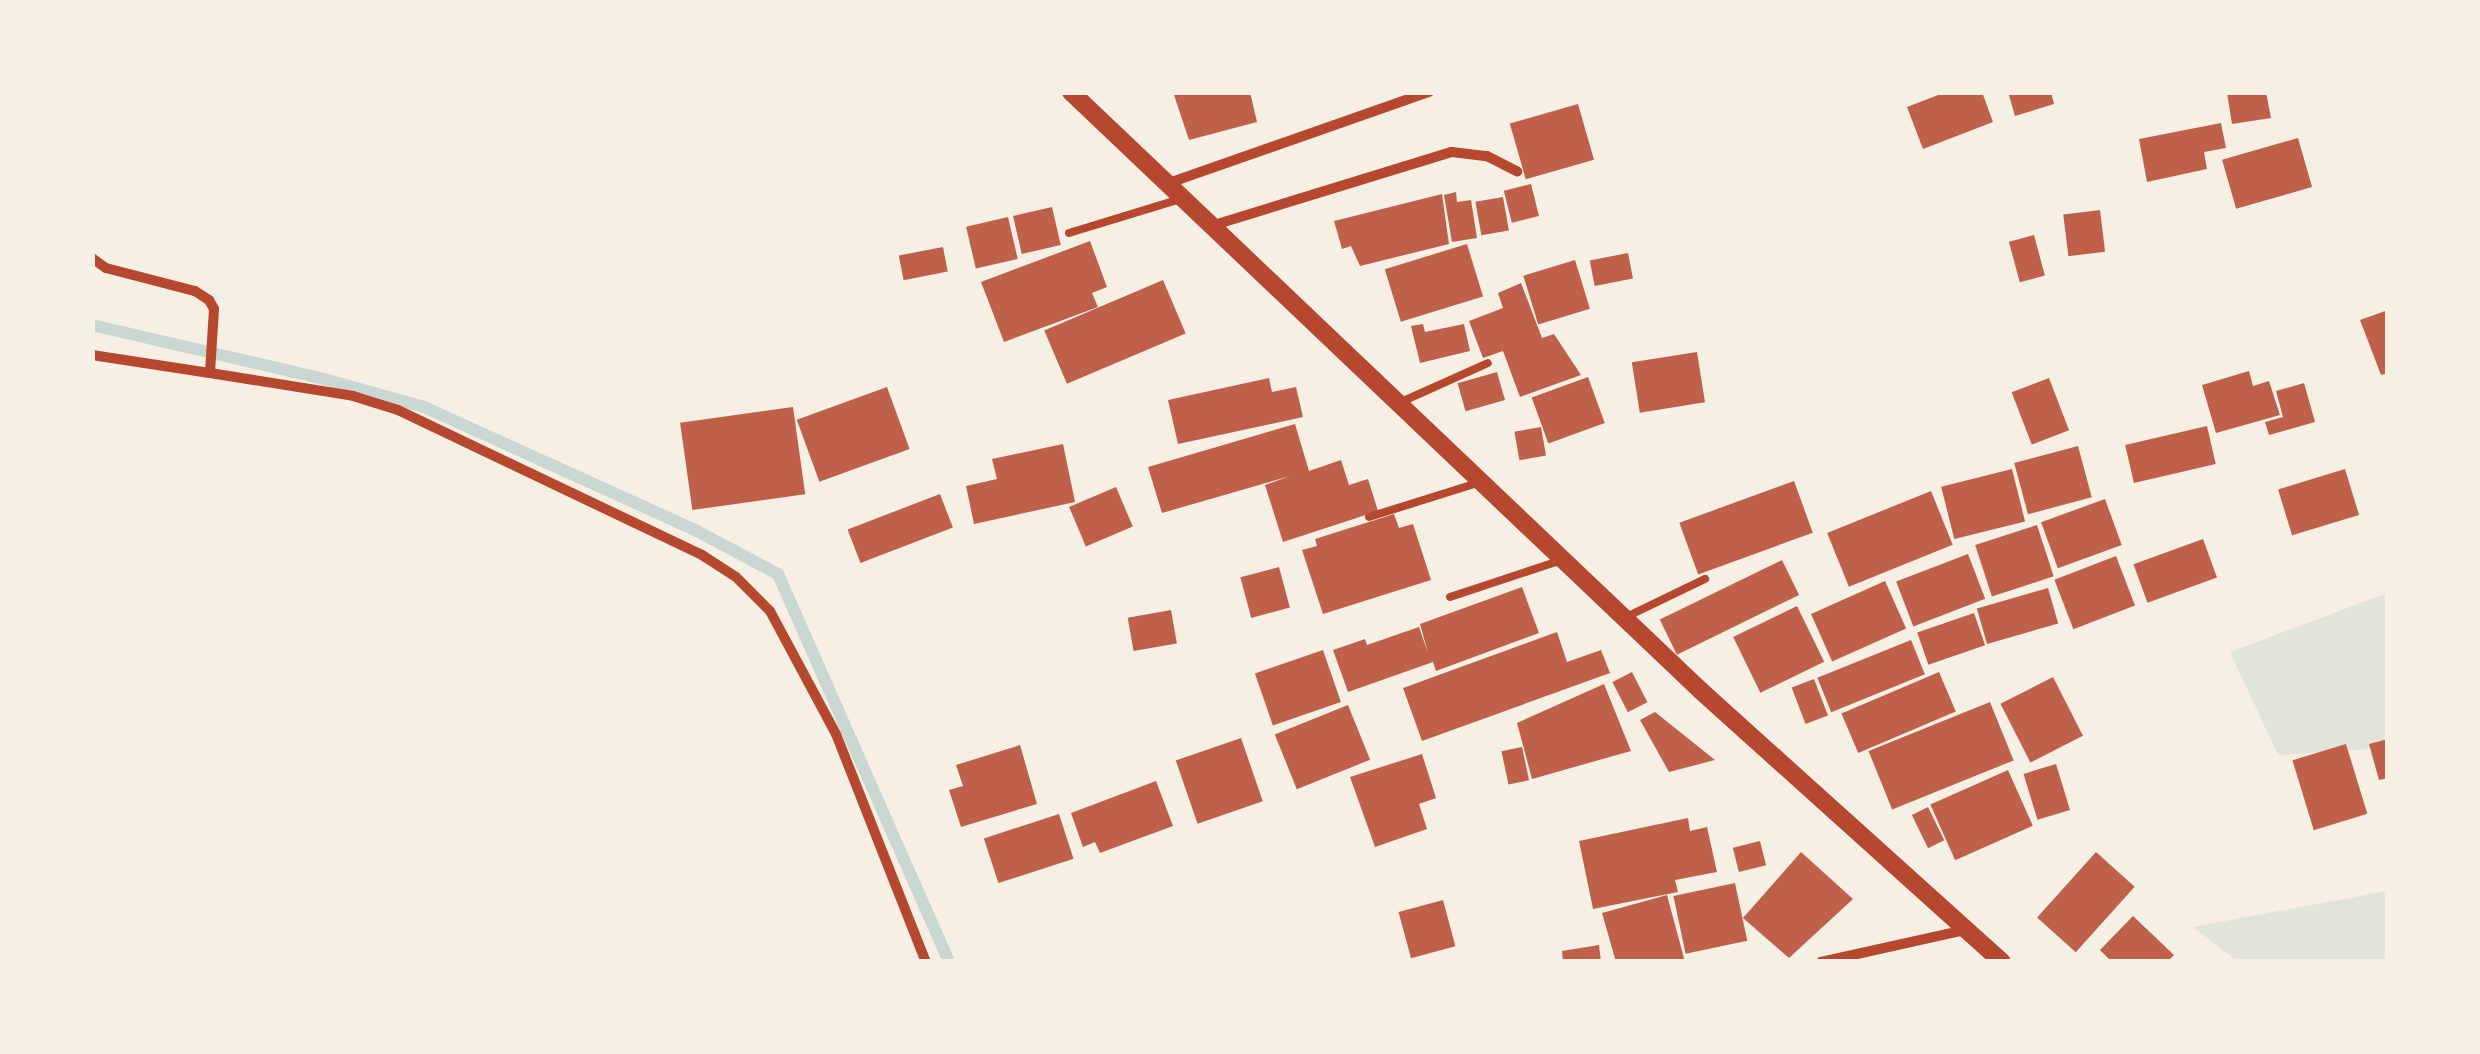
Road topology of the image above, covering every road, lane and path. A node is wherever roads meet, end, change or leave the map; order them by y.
1 (1071, 92) edge
2 (1430, 92) edge
3 (1517, 171) dead end
4 (1165, 184) junction
5 (1180, 198) junction
6 (1210, 227) junction
7 (1069, 232) dead end
8 (92, 258) edge
9 (92, 355) edge
10 (1488, 364) dead end
11 (211, 367) junction
12 (1397, 404) junction
13 (1481, 482) junction
14 (1368, 517) dead end
15 (1562, 560) junction
16 (1705, 579) dead end
17 (1450, 597) dead end
18 (1624, 618) junction
19 (1966, 930) junction
20 (926, 962) edge
21 (1821, 962) edge
22 (2002, 962) edge

1 - 4 street
2 - 4 street
3 - 6 street
4 - 5 street
5 - 6 street
5 - 7 lane
6 - 12 street
8 - 11 street
9 - 11 street
10 - 12 lane
11 - 20 street
12 - 13 street
13 - 14 lane
13 - 15 street
15 - 17 lane
15 - 18 street
16 - 18 lane
18 - 19 street
19 - 21 street
19 - 22 street

